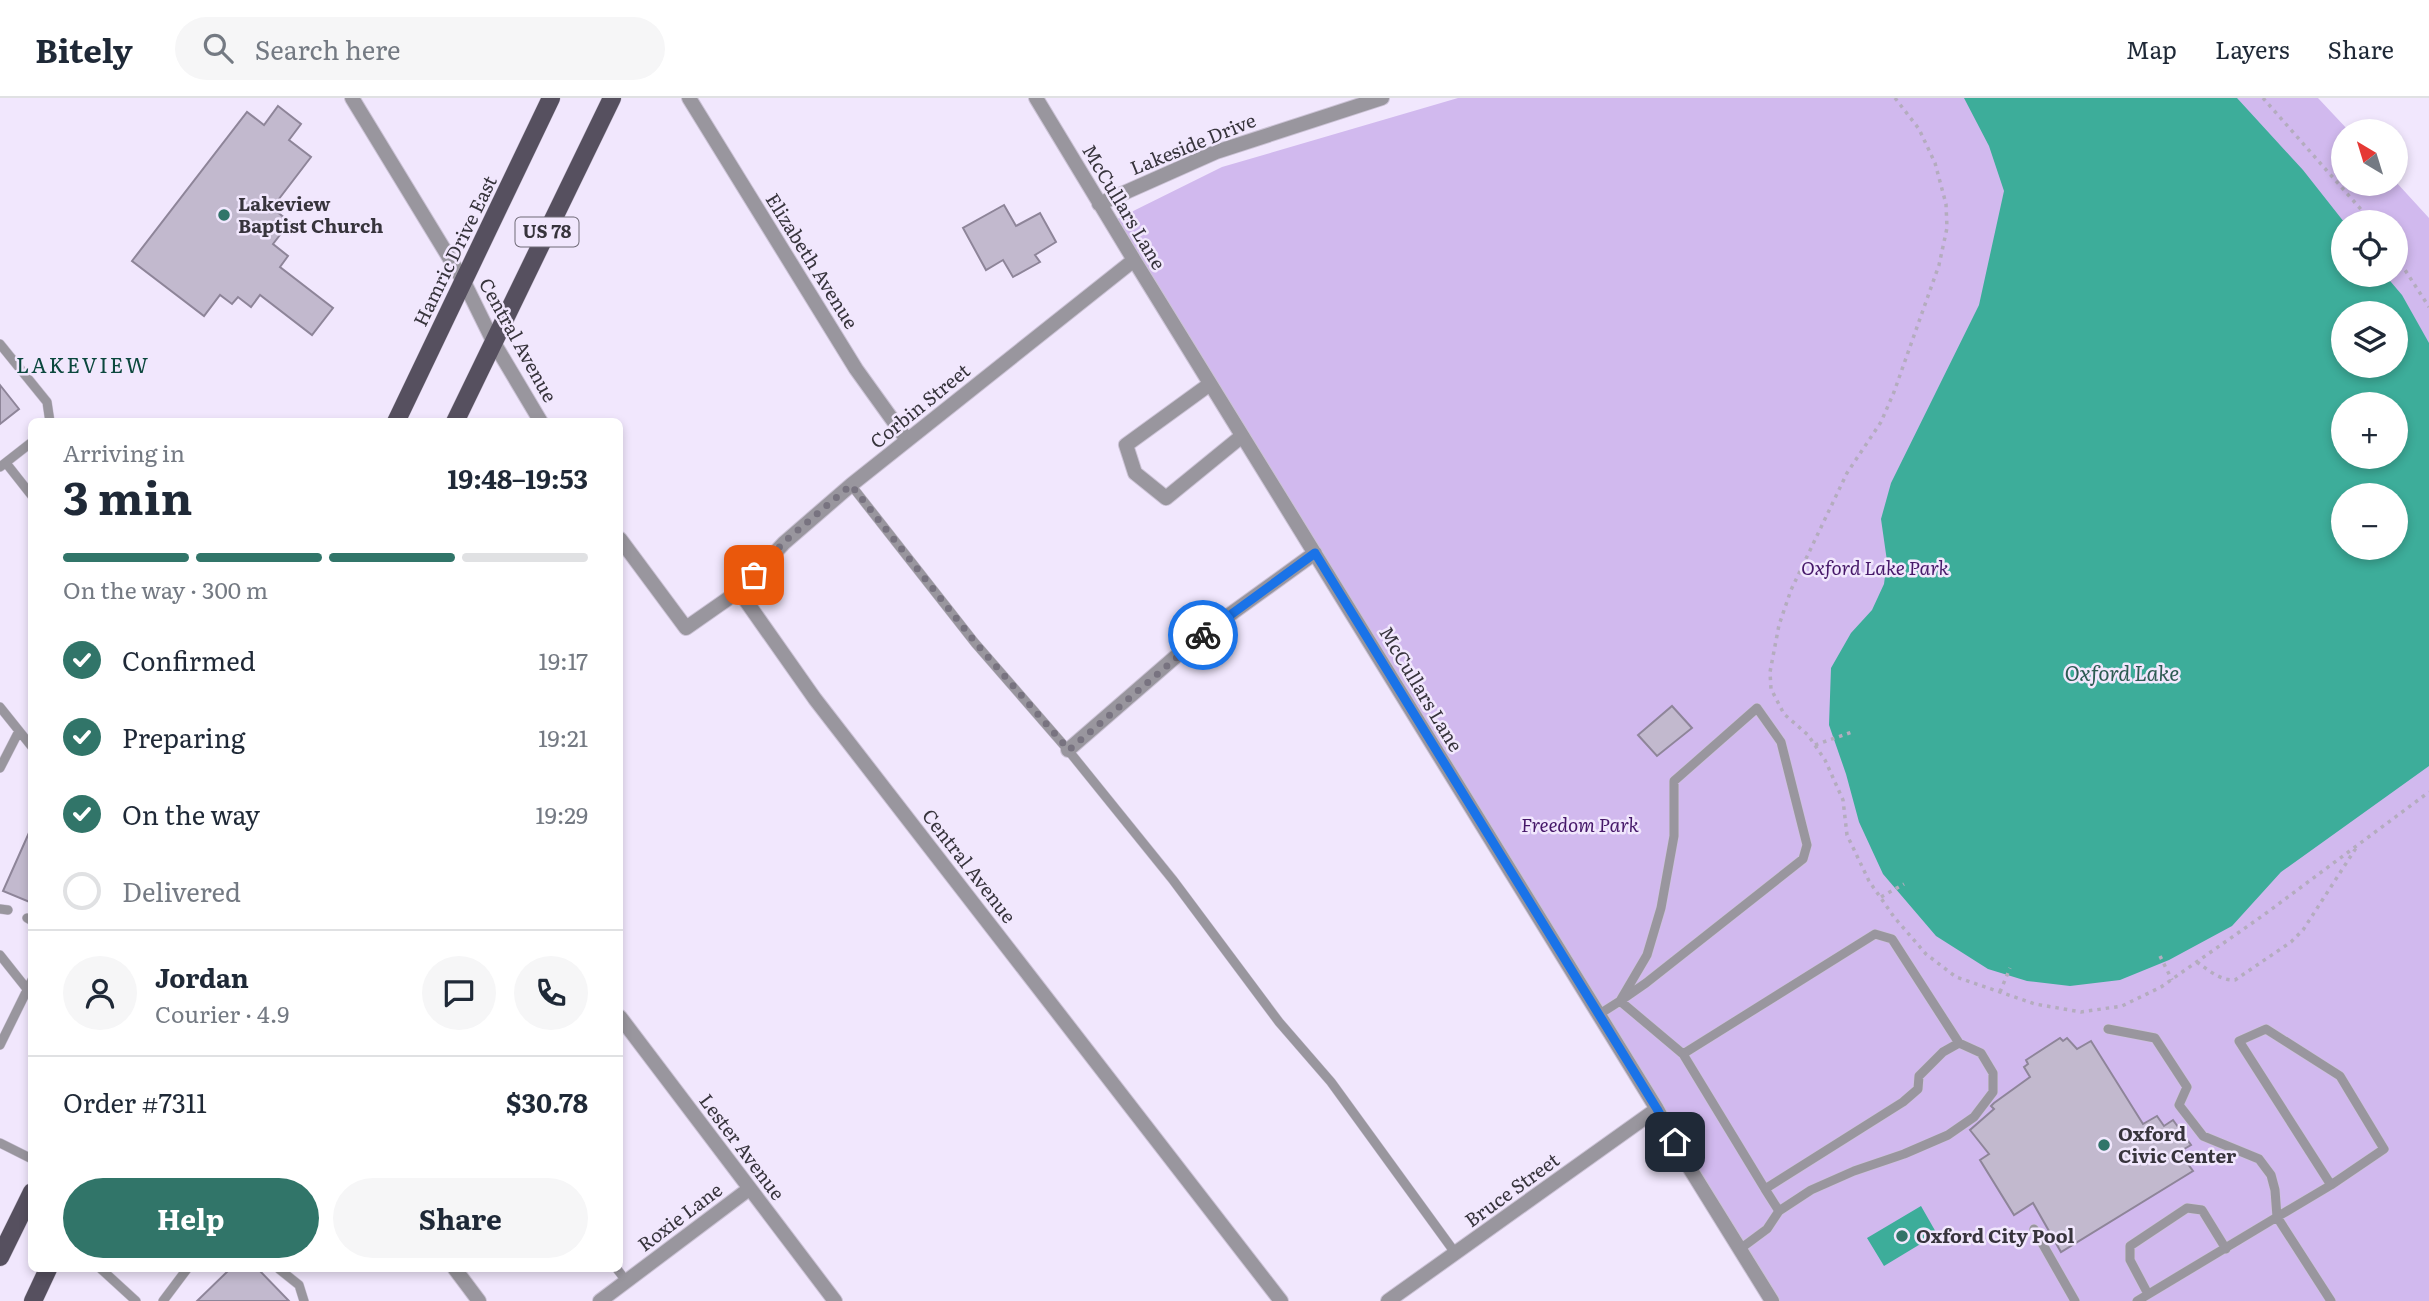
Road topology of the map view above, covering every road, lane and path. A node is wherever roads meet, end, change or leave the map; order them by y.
1 (352, 98) edge
2 (551, 98) edge
3 (612, 98) edge
4 (689, 98) edge
5 (1036, 98) edge
6 (1382, 98) edge
7 (1895, 98) edge
8 (2263, 98) edge
9 (1099, 204) junction
10 (2361, 210) edge
11 (1134, 260) junction
12 (2408, 275) edge
13 (464, 282) junction
14 (2429, 307) edge
15 (494, 343) junction
16 (0, 344) edge
17 (1210, 384) junction
18 (49, 418) edge
19 (398, 418) edge
20 (457, 418) edge
21 (539, 418) edge
22 (1242, 436) junction
23 (907, 440) junction
24 (28, 445) edge
25 (3, 465) edge
26 (851, 485) junction
27 (28, 492) edge
28 (623, 543) edge
29 (1315, 553) junction
30 (739, 591) junction
31 (0, 707) edge
32 (19, 732) junction
33 (1852, 732) dead end
34 (28, 742) edge
35 (1815, 745) junction
36 (1069, 750) junction
37 (0, 768) edge
38 (2429, 792) edge
39 (2357, 846) junction
40 (1903, 884) dead end
41 (1881, 897) junction
42 (0, 955) edge
43 (2160, 956) dead end
44 (2197, 962) junction
45 (2010, 968) dead end
46 (2172, 980) junction
47 (28, 984) edge
48 (28, 987) edge
49 (2000, 992) junction
50 (1620, 1001) junction
51 (1598, 1015) junction
52 (623, 1021) edge
53 (2108, 1029) dead end
54 (1959, 1043) junction
55 (0, 1045) edge
56 (1682, 1054) junction
57 (1657, 1109) junction
58 (0, 1143) edge
59 (28, 1156) edge
60 (2331, 1185) junction
61 (749, 1189) junction
62 (1765, 1189) junction
63 (28, 1200) edge
64 (1779, 1211) junction
65 (2277, 1217) junction
66 (2034, 1229) dead end
67 (1740, 1249) junction
68 (2225, 1249) junction
69 (1456, 1254) junction
70 (0, 1257) edge
71 (47, 1272) edge
72 (104, 1272) edge
73 (185, 1272) edge
74 (283, 1272) edge
75 (458, 1272) edge
76 (619, 1272) edge
77 (627, 1282) junction
78 (2148, 1294) junction
79 (168, 1299) edge
80 (33, 1301) edge
81 (136, 1301) edge
82 (304, 1301) edge
83 (480, 1301) edge
84 (600, 1301) edge
85 (835, 1301) edge
86 (1281, 1301) edge
87 (1388, 1301) edge
88 (1772, 1301) edge
89 (2075, 1301) edge
90 (2137, 1301) edge
91 (2332, 1301) edge

1 - 13 street, Central Avenue
2 - 13 main road, Hamric Drive East / US 78
3 - 15 main road, US 78
4 - 23 street, Elizabeth Avenue
5 - 9 street, McCullars Lane
6 - 9 street, Lakeside Drive
7 - 35 path
8 - 10 path
9 - 11 street, McCullars Lane
11 - 17 street, McCullars Lane
11 - 23 street, Corbin Street
12 - 14 path
13 - 15 street, Central Avenue
13 - 19 main road, Hamric Drive East / US 78
15 - 20 main road, US 78
15 - 21 street, Central Avenue
16 - 18 lane
17 - 22 street, McCullars Lane
17 - 22 street
22 - 29 street, McCullars Lane
23 - 26 street, Corbin Street
24 - 25 lane
25 - 27 lane
26 - 30 street, Corbin Street
26 - 36 lane
28 - 30 street
29 - 36 street
29 - 51 street, McCullars Lane
30 - 86 street, Central Avenue
31 - 32 lane
32 - 34 lane
32 - 37 lane
33 - 35 path
35 - 41 path
36 - 69 lane
38 - 39 path
39 - 44 path
39 - 44 path
40 - 41 path
41 - 49 path
42 - 47 lane
43 - 46 path
44 - 46 path
45 - 49 path
46 - 49 path
48 - 55 lane
50 - 50 lane
50 - 51 lane
50 - 56 lane
51 - 57 street, McCullars Lane
52 - 61 street, Lester Avenue
53 - 65 lane
54 - 56 lane
54 - 62 lane
54 - 64 lane
56 - 62 lane
57 - 67 street, McCullars Lane
57 - 69 street, Bruce Street
58 - 59 lane
60 - 60 lane
60 - 65 lane
61 - 77 street, Roxie Lane
61 - 85 street, Lester Avenue
62 - 64 lane
63 - 70 main road
64 - 67 lane
65 - 68 lane
65 - 91 lane
66 - 89 lane
67 - 88 street, McCullars Lane
68 - 78 lane
68 - 78 lane
69 - 87 street, Bruce Street
71 - 80 main road
72 - 81 lane
73 - 79 lane
74 - 82 lane
75 - 83 street
76 - 77 lane
77 - 84 street, Roxie Lane
78 - 90 lane

